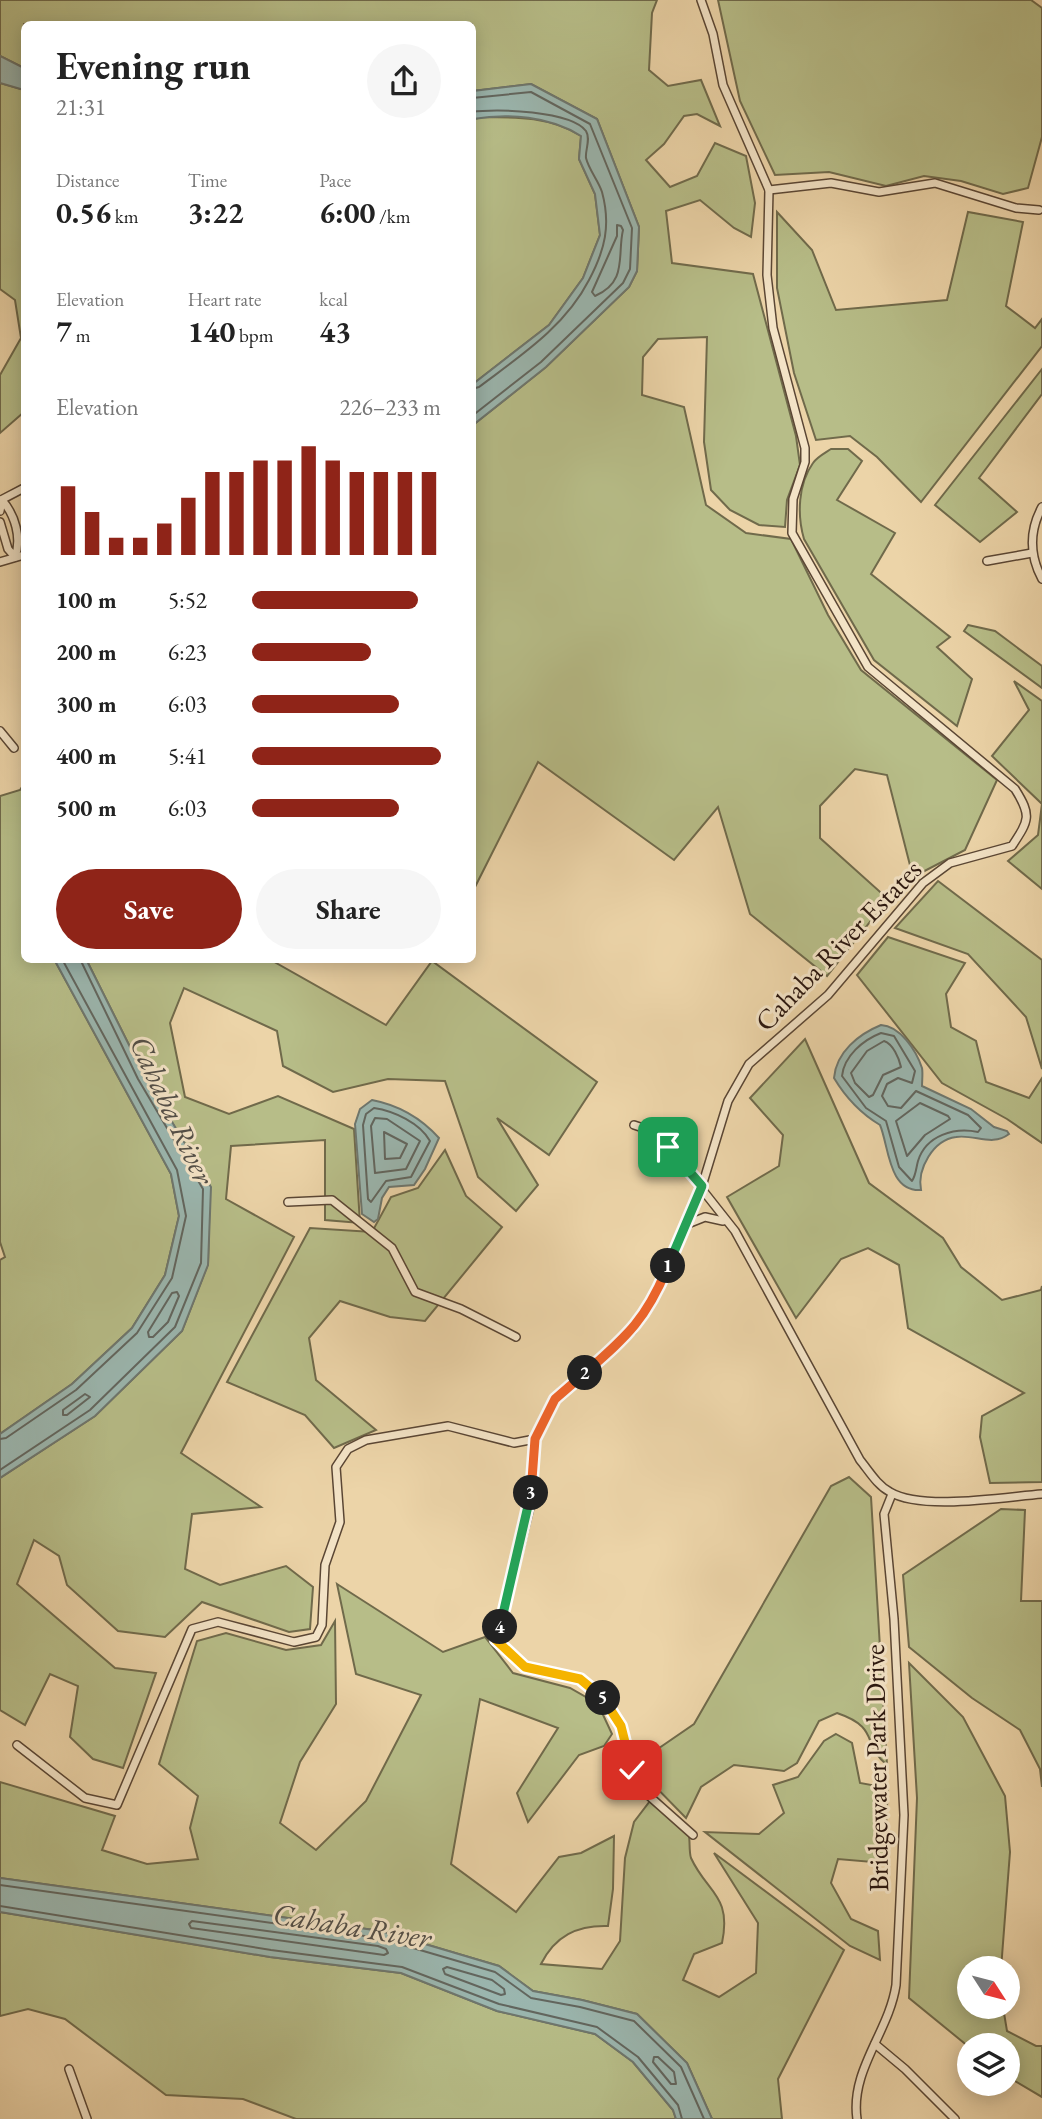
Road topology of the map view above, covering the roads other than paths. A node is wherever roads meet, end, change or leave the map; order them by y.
1 (701, 0) edge
2 (769, 190) junction
3 (1040, 210) dead end
4 (21, 490) edge
5 (1, 500) edge
6 (1042, 507) edge
7 (0, 511) edge
8 (0, 522) edge
9 (1032, 554) junction
10 (21, 556) edge
11 (15, 557) junction
12 (987, 561) dead end
13 (0, 562) edge
14 (1042, 579) edge
15 (0, 731) edge
16 (14, 748) dead end
17 (634, 1125) dead end
18 (701, 1187) junction
19 (288, 1202) dead end
20 (727, 1223) junction
21 (684, 1226) junction
22 (516, 1337) dead end
23 (535, 1439) junction
24 (892, 1494) junction
25 (1042, 1494) edge
26 (17, 1745) dead end
27 (693, 1835) dead end
28 (875, 2044) junction
29 (69, 2069) dead end
30 (87, 2119) edge
31 (857, 2119) edge
32 (955, 2119) edge

1 - 2 street, Cahaba River Estates
2 - 3 street
2 - 18 street, Cahaba River Estates
4 - 5 street
5 - 7 street
5 - 11 street
6 - 9 street
8 - 11 street
9 - 12 street
9 - 14 street
10 - 11 street
11 - 13 street
15 - 16 street
17 - 18 street
18 - 20 street
18 - 21 street, Cahaba River Estates
19 - 22 street
20 - 21 street
20 - 24 street
21 - 23 street, Cahaba River Estates
23 - 26 street
23 - 27 street, Cahaba River Estates
24 - 25 street
24 - 28 street, Bridgewater Park Drive
28 - 31 street, Bridgewater Park Drive
28 - 32 street
29 - 30 street

